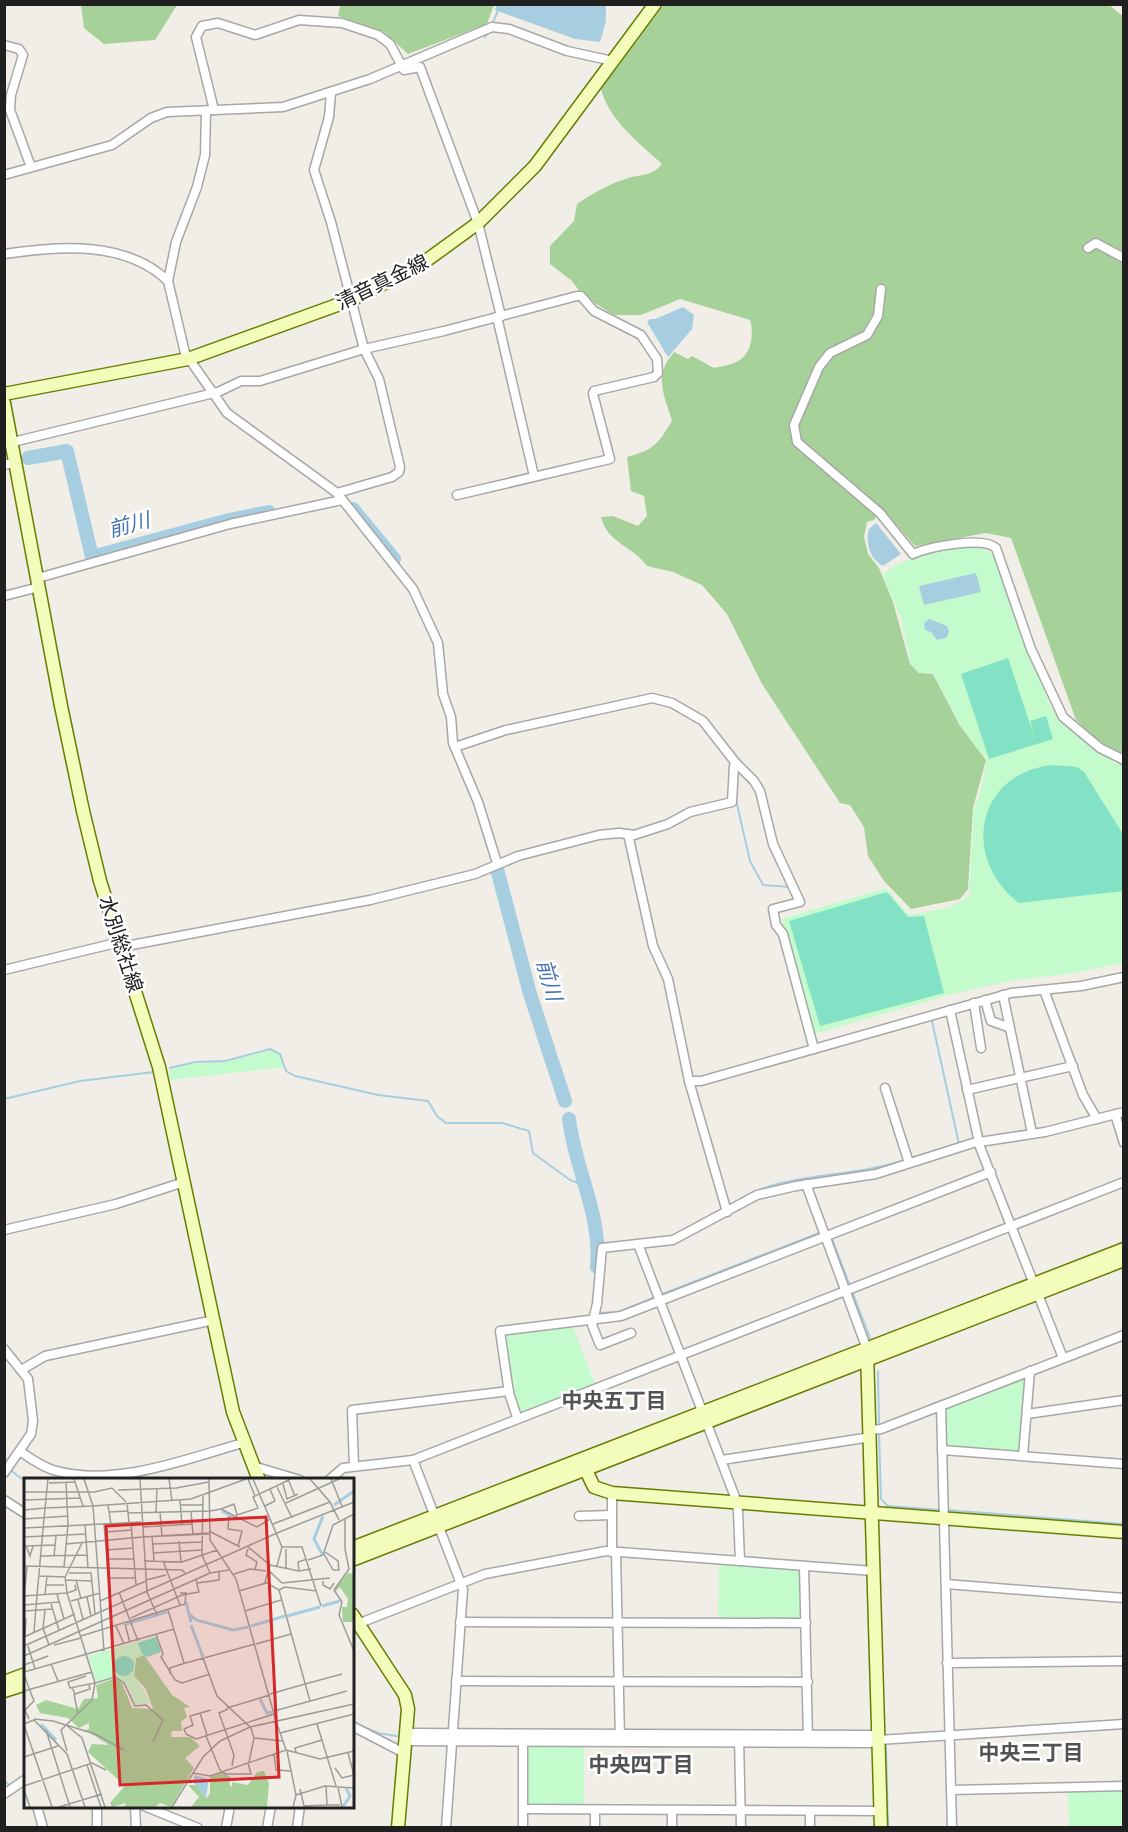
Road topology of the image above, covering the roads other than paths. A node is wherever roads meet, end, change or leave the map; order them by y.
1 (655, 4) edge
2 (4, 45) edge
3 (613, 62) junction
4 (402, 65) junction
5 (331, 93) junction
6 (210, 111) junction
7 (31, 167) junction
8 (4, 175) edge
9 (478, 223) junction
10 (1088, 248) dead end
11 (4, 254) edge
12 (1124, 258) edge
13 (168, 281) junction
14 (881, 289) dead end
15 (351, 300) junction
16 (499, 317) junction
17 (363, 349) junction
18 (188, 359) junction
19 (214, 392) junction
20 (4, 394) edge
21 (4, 404) edge
22 (13, 442) junction
23 (11, 464) edge
24 (534, 476) junction
25 (457, 495) dead end
26 (339, 496) junction
27 (39, 583) junction
28 (4, 596) edge
29 (455, 747) junction
30 (1124, 760) edge
31 (734, 766) dead end
32 (628, 834) junction
33 (497, 863) junction
34 (121, 944) junction
35 (4, 970) edge
36 (1124, 977) edge
37 (1044, 990) junction
38 (1003, 995) junction
39 (985, 1000) junction
40 (974, 1003) junction
41 (950, 1010) junction
42 (1008, 1027) junction
43 (981, 1048) dead end
44 (814, 1049) junction
45 (1073, 1065) junction
46 (1020, 1078) junction
47 (688, 1081) junction
48 (885, 1088) dead end
49 (967, 1090) junction
50 (1119, 1113) edge
51 (1096, 1117) junction
52 (1031, 1131) junction
53 (978, 1140) junction
54 (1124, 1143) edge
55 (908, 1160) junction
56 (991, 1172) junction
57 (184, 1182) junction
58 (1124, 1182) edge
59 (806, 1184) junction
60 (726, 1209) junction
61 (1011, 1225) junction
62 (4, 1230) edge
63 (826, 1236) junction
64 (638, 1244) junction
65 (1124, 1249) edge
66 (1124, 1260) edge
67 (849, 1289) junction
68 (1036, 1289) junction
69 (659, 1298) junction
70 (594, 1316) junction
71 (214, 1320) junction
72 (631, 1333) dead end
73 (1124, 1335) edge
74 (4, 1349) edge
75 (680, 1354) junction
76 (868, 1354) junction
77 (1063, 1359) junction
78 (23, 1369) junction
79 (1030, 1371) junction
80 (509, 1391) junction
81 (1124, 1400) edge
82 (941, 1406) junction
83 (1027, 1414) junction
84 (517, 1417) junction
85 (705, 1417) junction
86 (875, 1431) junction
87 (243, 1443) junction
88 (942, 1450) junction
89 (21, 1452) junction
90 (1023, 1456) junction
91 (413, 1460) junction
92 (722, 1460) junction
93 (1124, 1464) edge
94 (583, 1465) junction
95 (252, 1466) junction
96 (354, 1466) junction
97 (7, 1467) edge
98 (130, 1476) edge
99 (98, 1477) edge
100 (258, 1478) edge
101 (296, 1478) edge
102 (330, 1478) edge
103 (612, 1493) junction
104 (4, 1500) edge
105 (736, 1504) junction
106 (24, 1513) edge
107 (873, 1513) junction
108 (944, 1513) junction
109 (612, 1515) junction
110 (579, 1516) dead end
111 (437, 1521) junction
112 (1124, 1532) edge
113 (354, 1547) edge
114 (614, 1552) junction
115 (354, 1559) edge
116 (740, 1561) junction
117 (804, 1566) junction
118 (874, 1571) junction
119 (461, 1584) junction
120 (946, 1584) junction
121 (1124, 1598) edge
122 (356, 1618) edge
123 (460, 1622) junction
124 (618, 1623) junction
125 (806, 1623) junction
126 (1124, 1661) edge
127 (947, 1663) junction
128 (24, 1675) edge
129 (456, 1681) junction
130 (4, 1682) edge
131 (619, 1682) junction
132 (808, 1682) junction
133 (24, 1685) edge
134 (4, 1691) edge
135 (1124, 1724) edge
136 (354, 1727) edge
137 (949, 1735) junction
138 (407, 1737) junction
139 (452, 1738) junction
140 (523, 1739) junction
141 (620, 1739) junction
142 (739, 1740) junction
143 (808, 1740) junction
144 (878, 1740) junction
145 (406, 1754) junction
146 (24, 1780) edge
147 (1124, 1786) edge
148 (951, 1790) junction
149 (4, 1794) edge
150 (38, 1808) edge
151 (97, 1808) edge
152 (135, 1808) edge
153 (151, 1808) edge
154 (230, 1808) edge
155 (271, 1808) edge
156 (300, 1808) edge
157 (524, 1809) junction
158 (595, 1810) junction
159 (672, 1811) junction
160 (741, 1811) junction
161 (810, 1811) junction
162 (880, 1811) junction
163 (170, 1813) edge
164 (43, 1827) edge
165 (97, 1827) edge
166 (136, 1827) edge
167 (198, 1827) edge
168 (226, 1827) edge
169 (267, 1827) edge
170 (297, 1827) edge
171 (398, 1827) edge
172 (446, 1827) edge
173 (524, 1827) edge
174 (595, 1827) edge
175 (672, 1827) edge
176 (741, 1827) edge
177 (810, 1827) edge
178 (881, 1827) edge
179 (952, 1827) edge

1 - 3 main road, 清音真金線
2 - 7 street
3 - 4 street
3 - 9 main road, 清音真金線
4 - 5 street
4 - 6 street
4 - 9 street
5 - 6 street
5 - 15 street
6 - 7 street
6 - 13 street
7 - 8 street
9 - 15 main road, 清音真金線
9 - 16 street
10 - 12 street
11 - 13 street
13 - 18 street
14 - 30 street
15 - 17 street
15 - 18 main road, 清音真金線
16 - 17 street
16 - 24 street
16 - 24 street
17 - 19 street
17 - 26 street
18 - 19 street
18 - 20 main road, 清音真金線
19 - 22 street
19 - 26 street
21 - 22 main road, 水別総社線
22 - 23 main road, 水別総社線
23 - 27 main road, 水別総社線
24 - 25 street
26 - 27 street
26 - 29 street
27 - 28 street
27 - 34 main road, 水別総社線
29 - 33 street
29 - 44 street
31 - 32 street
32 - 33 street
32 - 47 street
33 - 34 street
34 - 35 street
34 - 57 main road, 水別総社線
36 - 37 street
37 - 38 street
37 - 45 street
38 - 39 street
38 - 42 street
39 - 40 street
39 - 42 street
40 - 41 street
40 - 43 street
41 - 44 street
41 - 49 street
42 - 46 street
44 - 47 street
45 - 46 street
45 - 51 street
46 - 49 street
46 - 52 street
47 - 60 street
48 - 55 street
49 - 53 street
50 - 51 street
50 - 54 street
51 - 52 street
52 - 53 street
53 - 55 street
53 - 56 street
55 - 59 street
56 - 61 street
56 - 63 street
57 - 62 street
57 - 71 main road, 水別総社線
58 - 61 street
59 - 60 street
59 - 63 street
60 - 64 street
61 - 67 street
61 - 68 street
63 - 67 street
63 - 69 street
64 - 69 street
64 - 70 street
65 - 68 main road
66 - 68 main road
67 - 75 street
67 - 76 street
68 - 76 main road
68 - 77 street
69 - 70 street
69 - 75 street
70 - 72 street
70 - 80 street
71 - 78 street
71 - 87 main road, 水別総社線
73 - 77 street
74 - 78 street
75 - 84 street
75 - 85 street
76 - 85 main road
76 - 86 main road
77 - 79 street
78 - 89 street
79 - 82 street
79 - 83 street
80 - 84 street
80 - 96 street
81 - 83 street
82 - 86 street
82 - 88 street
83 - 90 street
84 - 91 street
85 - 92 street
85 - 94 main road
86 - 92 street
86 - 107 main road
87 - 95 main road, 水別総社線
87 - 98 street
88 - 90 street
88 - 108 street
89 - 97 street
89 - 99 street
90 - 93 street
91 - 96 street
91 - 111 street
92 - 105 street
94 - 103 main road
94 - 111 main road
95 - 100 main road, 水別総社線
95 - 101 street
96 - 102 street
98 - 99 street
103 - 105 main road
103 - 109 street
104 - 106 street
105 - 107 main road
105 - 116 street
107 - 108 main road
107 - 118 main road
108 - 112 main road
108 - 120 street
109 - 110 street
109 - 114 street
111 - 113 main road
111 - 115 main road
111 - 119 street
114 - 116 street
114 - 119 street
114 - 124 street
116 - 117 street
117 - 118 street
117 - 125 street
118 - 144 main road
119 - 122 street
119 - 123 street
120 - 121 street
120 - 127 street
122 - 138 main road
123 - 124 street
123 - 129 street
124 - 125 street
124 - 131 street
125 - 132 street
126 - 127 street
127 - 137 street
128 - 130 main road
129 - 131 street
129 - 139 street
131 - 132 street
131 - 141 street
132 - 143 street
133 - 134 main road
135 - 137 street
136 - 145 street
137 - 144 street
137 - 148 street
138 - 139 street
138 - 145 main road
139 - 140 street
139 - 172 street
140 - 141 street
140 - 157 street
141 - 142 street
142 - 143 street
142 - 160 street
143 - 144 street
144 - 162 main road
145 - 171 main road
146 - 149 street
147 - 148 street
148 - 179 street
150 - 164 street
151 - 165 street
152 - 166 street
153 - 163 street
154 - 168 street
155 - 169 street
156 - 170 street
157 - 158 street
157 - 173 street
158 - 159 street
158 - 174 street
159 - 160 street
159 - 175 street
160 - 161 street
160 - 176 street
161 - 162 street
161 - 177 street
162 - 178 main road
163 - 167 street

